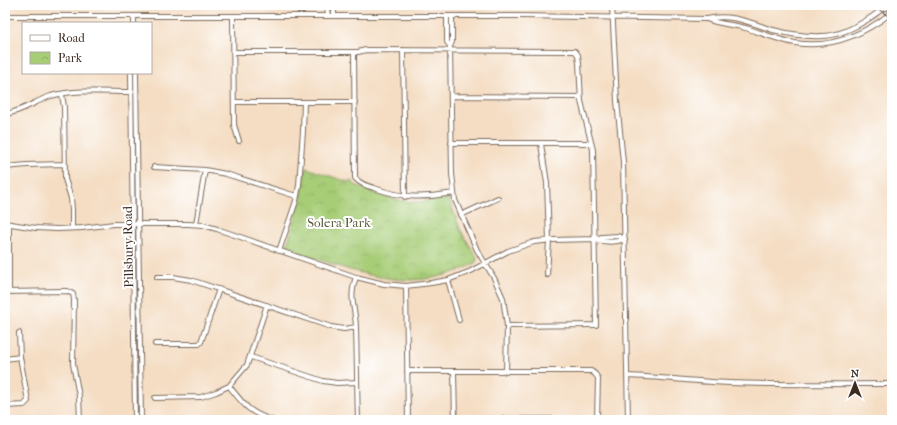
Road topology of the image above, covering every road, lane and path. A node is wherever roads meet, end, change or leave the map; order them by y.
1 (327, 5) edge
2 (334, 5) edge
3 (612, 5) edge
4 (892, 6) edge
5 (5, 16) edge
6 (134, 16) junction
7 (328, 16) junction
8 (334, 16) junction
9 (447, 16) junction
10 (452, 16) junction
11 (233, 17) junction
12 (612, 17) junction
13 (707, 19) junction
14 (134, 22) edge
15 (450, 48) junction
16 (403, 50) junction
17 (233, 52) junction
18 (354, 52) junction
19 (131, 74) edge
20 (136, 74) edge
21 (131, 92) junction
22 (136, 92) junction
23 (62, 94) junction
24 (451, 96) junction
25 (581, 97) junction
26 (234, 102) junction
27 (304, 102) junction
28 (355, 102) junction
29 (5, 114) edge
30 (239, 141) dead end
31 (451, 143) junction
32 (591, 143) junction
33 (541, 144) junction
34 (65, 164) junction
35 (5, 167) edge
36 (154, 167) dead end
37 (204, 170) junction
38 (454, 192) junction
39 (296, 196) junction
40 (405, 197) junction
41 (498, 198) dead end
42 (461, 216) junction
43 (7, 224) edge
44 (132, 224) junction
45 (138, 224) junction
46 (196, 224) junction
47 (72, 228) junction
48 (595, 239) junction
49 (625, 239) junction
50 (549, 240) junction
51 (279, 251) junction
52 (486, 262) junction
53 (547, 275) dead end
54 (157, 277) dead end
55 (356, 277) junction
56 (448, 280) junction
57 (406, 286) junction
58 (218, 289) junction
59 (7, 292) edge
60 (267, 305) junction
61 (459, 320) dead end
62 (507, 326) junction
63 (356, 327) junction
64 (20, 333) dead end
65 (155, 344) dead end
66 (20, 357) junction
67 (251, 357) junction
68 (5, 359) edge
69 (407, 371) junction
70 (454, 372) junction
71 (506, 372) junction
72 (627, 376) junction
73 (357, 382) junction
74 (892, 384) edge
75 (230, 386) junction
76 (155, 398) dead end
77 (5, 406) edge
78 (80, 420) edge
79 (135, 420) edge
80 (141, 420) edge
81 (272, 420) edge
82 (358, 420) edge
83 (408, 420) edge
84 (455, 420) edge
85 (597, 420) edge
86 (628, 420) edge

1 - 7 street
2 - 8 street
3 - 12 street
4 - 13 street
4 - 13 street
5 - 6 street
6 - 11 street
6 - 14 street
7 - 8 street
7 - 11 street
8 - 9 street
9 - 10 street
9 - 15 street
10 - 12 street
10 - 15 street
11 - 17 street
12 - 13 street
12 - 49 street
15 - 16 street
15 - 24 street
15 - 25 street
16 - 18 street
16 - 40 street
17 - 18 street
17 - 26 street
18 - 28 street
19 - 21 street, Pillsbury Road
20 - 22 street, Pillsbury Road
21 - 22 street
21 - 23 street
21 - 44 street, Pillsbury Road
22 - 45 street, Pillsbury Road
23 - 29 street
23 - 34 street
24 - 25 street
24 - 31 street
25 - 32 street
26 - 27 street
26 - 30 street
27 - 28 street
27 - 39 street
28 - 40 street
31 - 33 street
31 - 38 street
32 - 33 street
32 - 48 street
33 - 50 street
34 - 35 street
34 - 47 street
36 - 37 street
37 - 39 street
37 - 46 street
38 - 40 street
38 - 42 street
39 - 51 street
41 - 42 street
42 - 52 street
43 - 47 street
43 - 59 street
44 - 45 street
44 - 47 street
44 - 79 street, Pillsbury Road
45 - 46 street
45 - 80 street, Pillsbury Road
46 - 51 street
48 - 49 street
48 - 50 street
48 - 62 street
49 - 72 street
50 - 52 street
50 - 53 street
51 - 55 street
52 - 56 street
52 - 62 street
54 - 58 street
55 - 57 street
55 - 63 street
56 - 57 street
56 - 61 street
57 - 69 street
58 - 60 street
58 - 65 street
59 - 78 street
60 - 63 street
60 - 67 street
62 - 71 street
63 - 73 street
64 - 66 street
66 - 68 street
66 - 77 street
67 - 73 street
67 - 75 street
69 - 70 street
69 - 83 street
70 - 71 street
70 - 84 street
71 - 85 street
72 - 74 street
72 - 86 street
73 - 82 street
75 - 76 street
75 - 81 street
84 - 85 street

